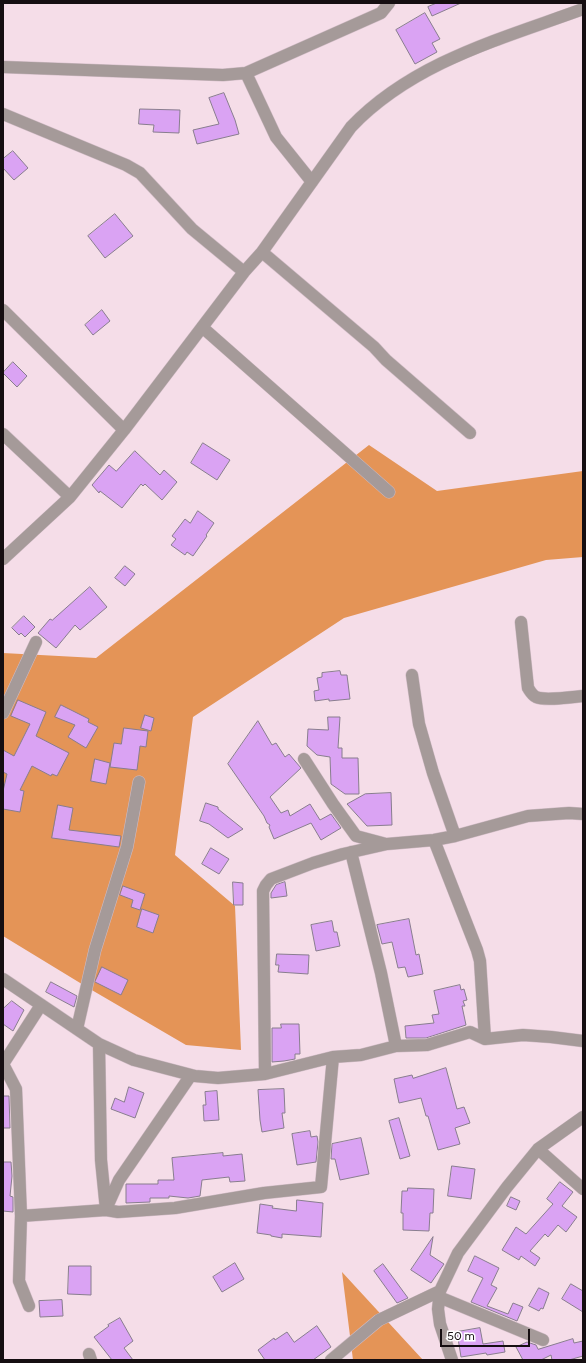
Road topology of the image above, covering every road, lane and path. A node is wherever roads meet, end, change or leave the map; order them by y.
1 (389, 3) edge
2 (583, 9) edge
3 (3, 67) edge
4 (246, 73) junction
5 (3, 114) edge
6 (312, 182) junction
7 (262, 252) junction
8 (244, 272) junction
9 (3, 310) edge
10 (202, 327) junction
11 (124, 430) junction
12 (470, 433) dead end
13 (3, 434) edge
14 (389, 492) dead end
15 (70, 497) junction
16 (3, 559) edge
17 (522, 622) dead end
18 (36, 642) dead end
19 (412, 675) dead end
20 (583, 696) edge
21 (3, 712) edge
22 (304, 759) dead end
23 (138, 782) dead end
24 (583, 814) edge
25 (455, 836) junction
26 (434, 840) junction
27 (387, 844) junction
28 (351, 852) junction
29 (3, 980) edge
30 (41, 1005) junction
31 (77, 1029) junction
32 (485, 1038) junction
33 (583, 1041) edge
34 (99, 1044) junction
35 (396, 1046) junction
36 (333, 1057) junction
37 (3, 1064) edge
38 (265, 1074) junction
39 (191, 1075) junction
40 (580, 1122) edge
41 (538, 1149) junction
42 (583, 1189) edge
43 (106, 1210) junction
44 (21, 1216) junction
45 (440, 1294) junction
46 (29, 1306) dead end
47 (543, 1340) dead end
48 (331, 1360) edge
49 (452, 1360) edge

1 - 4 street
2 - 6 street
3 - 4 street
4 - 6 street
5 - 8 street
6 - 7 street
7 - 8 street
7 - 12 street
8 - 10 street
9 - 11 street
10 - 11 street
10 - 14 street
11 - 15 street
13 - 15 street
15 - 16 street
17 - 20 street
18 - 21 street
19 - 25 street
22 - 27 street
23 - 31 street
24 - 25 street
25 - 26 street
26 - 27 street
26 - 32 street
27 - 28 street
28 - 35 street
28 - 38 street
29 - 30 street
30 - 31 street
30 - 37 street
31 - 34 street
32 - 33 street
32 - 35 street
34 - 39 street
34 - 43 street
35 - 36 street
36 - 38 street
36 - 43 street
37 - 44 street
38 - 39 street
39 - 43 street
40 - 41 street
41 - 42 street
41 - 45 street
43 - 44 street
44 - 46 street
45 - 47 street
45 - 48 street
45 - 49 street

